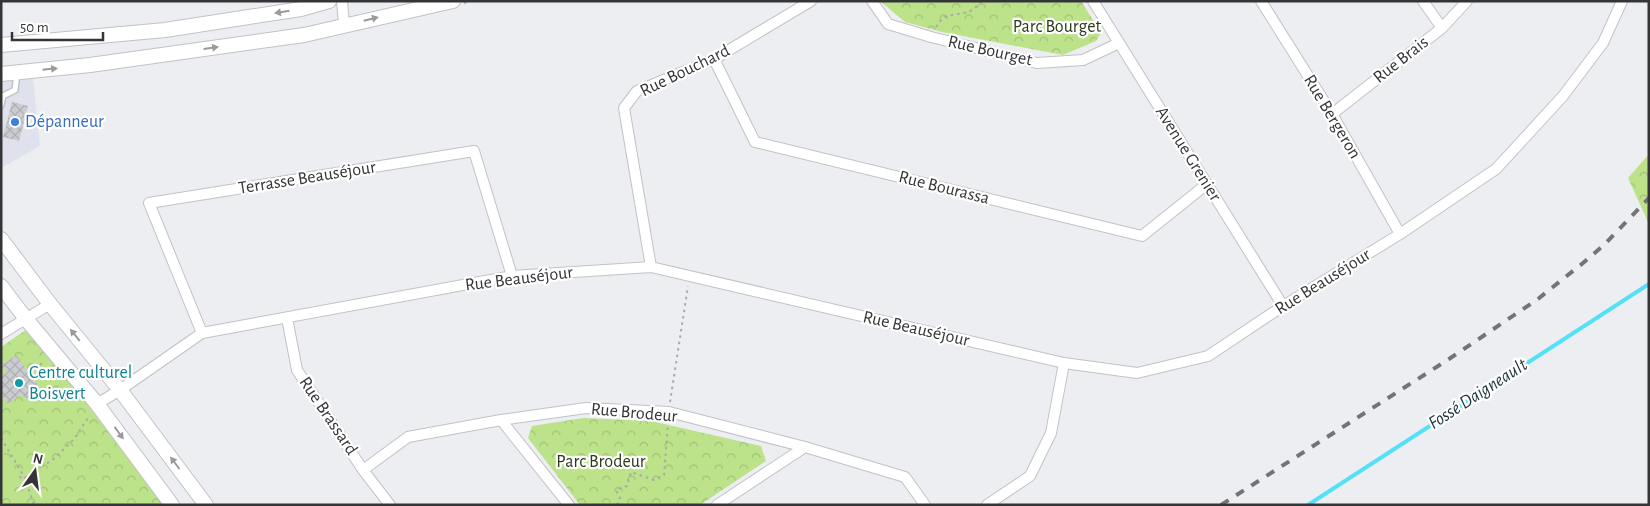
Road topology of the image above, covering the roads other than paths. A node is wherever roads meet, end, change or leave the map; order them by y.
1 (329, 1) edge
2 (342, 1) edge
3 (453, 1) edge
4 (811, 1) edge
5 (872, 1) edge
6 (1093, 1) edge
7 (1260, 1) edge
8 (1423, 1) edge
9 (1468, 1) edge
10 (1622, 1) edge
11 (344, 25) junction
12 (1442, 28) junction
13 (1119, 43) junction
14 (1, 45) edge
15 (714, 59) junction
16 (17, 72) junction
17 (1, 74) edge
18 (2, 96) edge
19 (1, 105) edge
20 (1332, 114) junction
21 (1207, 184) junction
22 (1400, 234) junction
23 (1, 239) edge
24 (651, 267) junction
25 (512, 276) junction
26 (1, 286) edge
27 (50, 304) junction
28 (1283, 306) junction
29 (287, 318) junction
30 (26, 319) junction
31 (202, 333) junction
32 (1, 334) edge
33 (1064, 363) junction
34 (120, 390) junction
35 (97, 404) junction
36 (501, 420) junction
37 (805, 447) junction
38 (363, 470) junction
39 (204, 504) edge
40 (172, 505) edge
41 (390, 505) edge
42 (569, 505) edge
43 (717, 505) edge
44 (925, 505) edge
45 (987, 505) edge

1 -> 14 main road
2 - 11 street
11 -> 3 main road
4 - 15 street, Rue Bouchard
5 - 13 street, Rue Bourget
6 - 13 street, Avenue Grenier
7 - 20 street, Rue Bergeron
8 - 12 street
9 - 12 street, Rue Brais
10 - 22 street, Rue Beauséjour
16 -> 11 main road
12 - 20 street, Rue Brais
13 - 21 street, Avenue Grenier
15 - 21 street, Rue Bourassa
15 - 24 street, Rue Bouchard
16 - 17 main road
16 - 18 lane
18 - 19 lane
20 - 22 street, Rue Bergeron
21 - 28 street, Avenue Grenier
22 - 28 street, Rue Beauséjour
23 - 27 main road
24 - 25 street, Rue Beauséjour
24 - 33 street, Rue Beauséjour
25 - 29 street, Rue Beauséjour
25 - 31 street, Terrasse Beauséjour
26 - 30 main road
27 - 30 street
34 -> 27 main road
28 - 33 street, Rue Beauséjour
29 - 31 street, Rue Beauséjour
29 - 38 street, Rue Brassard
30 - 32 street
30 - 35 main road
31 - 34 street, Rue Beauséjour
33 - 45 street
34 - 35 street, Rue Beauséjour
39 -> 34 main road
35 -> 40 main road
36 - 37 street, Rue Brodeur
36 - 38 street, Rue Brodeur
36 - 42 street
37 - 43 street
37 - 44 street, Rue Brodeur
38 - 41 street, Rue Brassard

